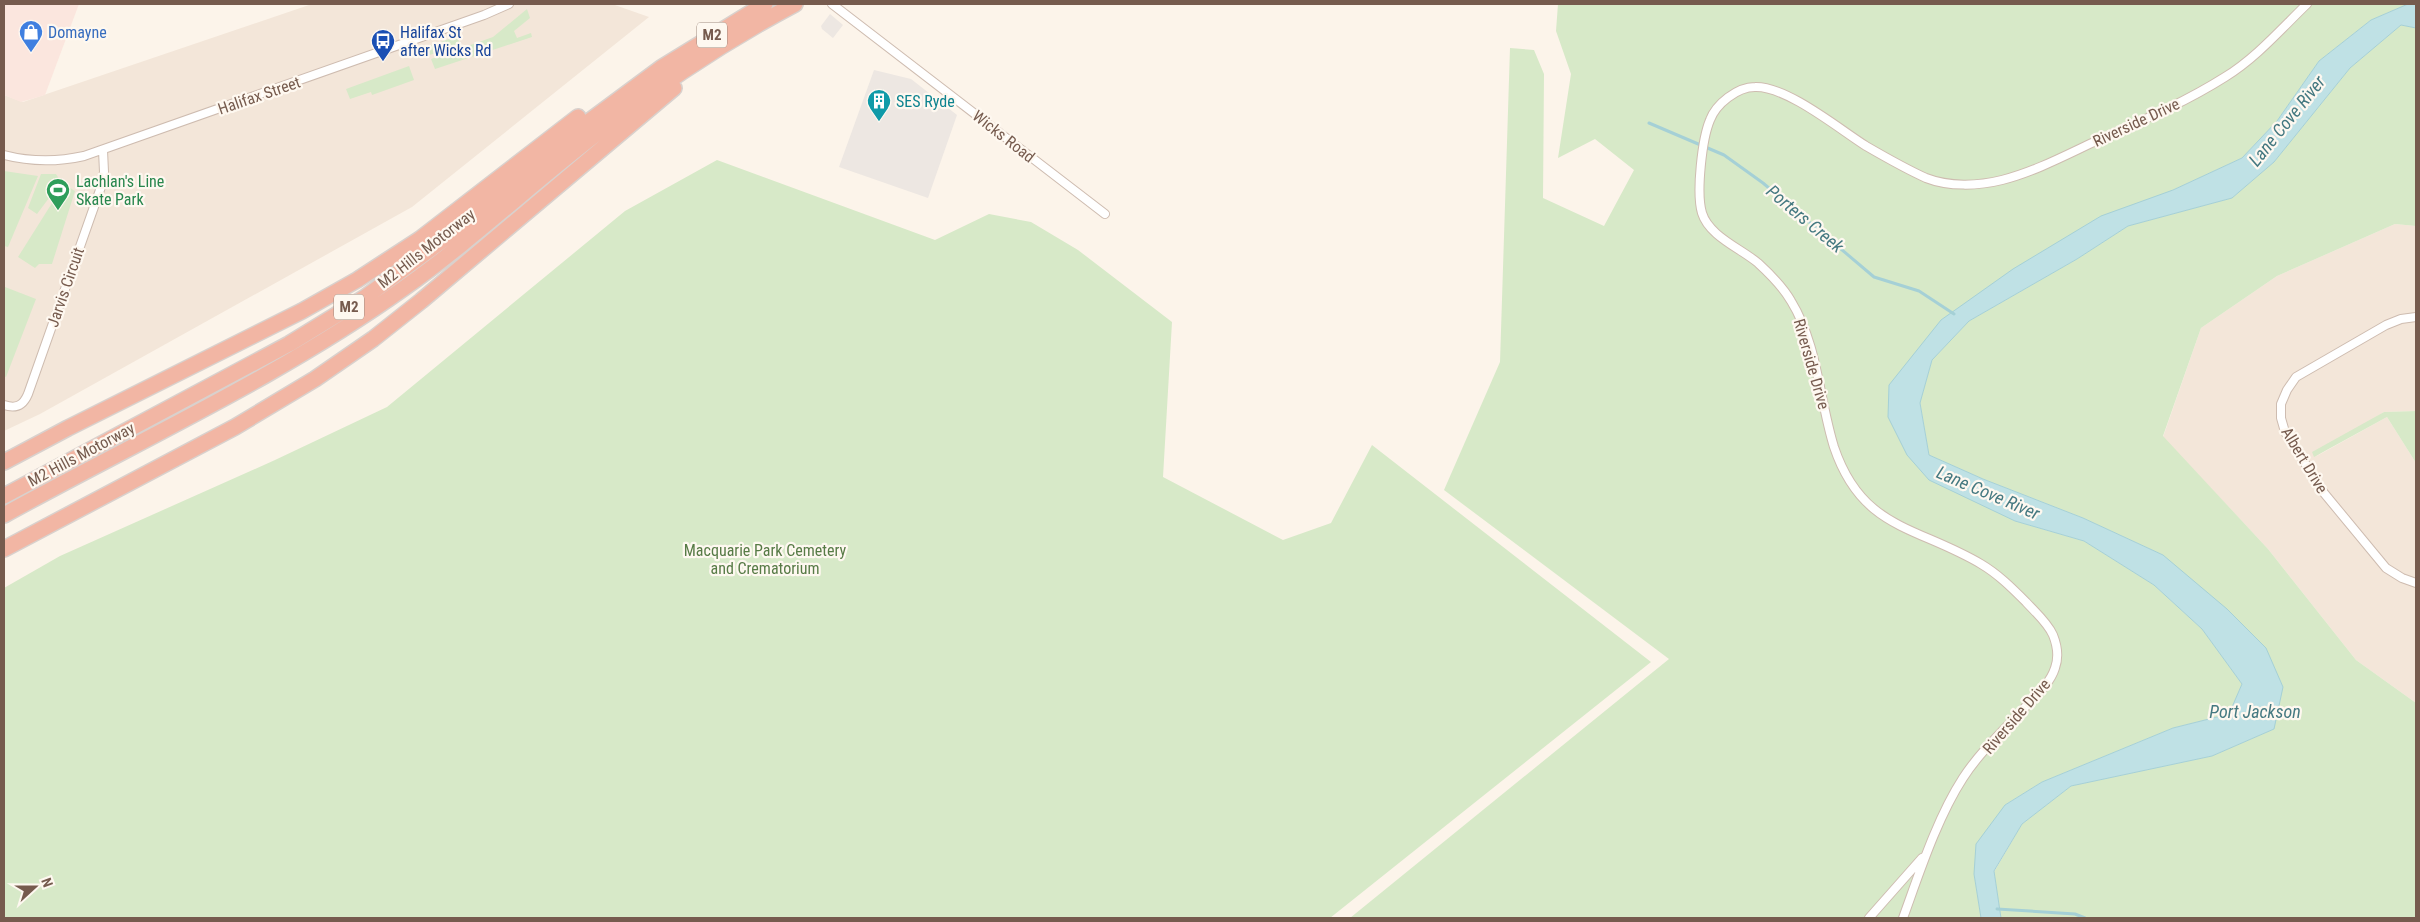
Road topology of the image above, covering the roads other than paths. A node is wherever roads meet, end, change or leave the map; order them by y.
1 (509, 4) edge
2 (764, 4) edge
3 (794, 4) edge
4 (832, 4) edge
5 (2307, 4) edge
6 (695, 61) junction
7 (661, 68) junction
8 (103, 150) junction
9 (4, 155) edge
10 (1106, 214) dead end
11 (2416, 317) edge
12 (4, 405) edge
13 (4, 462) edge
14 (4, 496) edge
15 (4, 515) edge
16 (4, 551) edge
17 (2416, 583) edge
18 (1926, 853) junction
19 (1869, 918) edge
20 (1903, 918) edge

1 - 8 street, Halifax Street
2 - 7 highway, M2 Hills Motorway / M2
3 - 6 highway, M2 Hills Motorway / M2
4 - 10 street, Wicks Road
5 - 18 street, Riverside Drive
6 - 15 highway, M2 Hills Motorway / M2
6 - 16 highway
7 - 13 highway
7 - 14 highway, M2 Hills Motorway / M2
8 - 9 street, Halifax Street
8 - 12 street, Jarvis Circuit
11 - 17 street, Albert Drive
18 - 19 street, Riverside Drive
18 - 20 street, Riverside Drive

